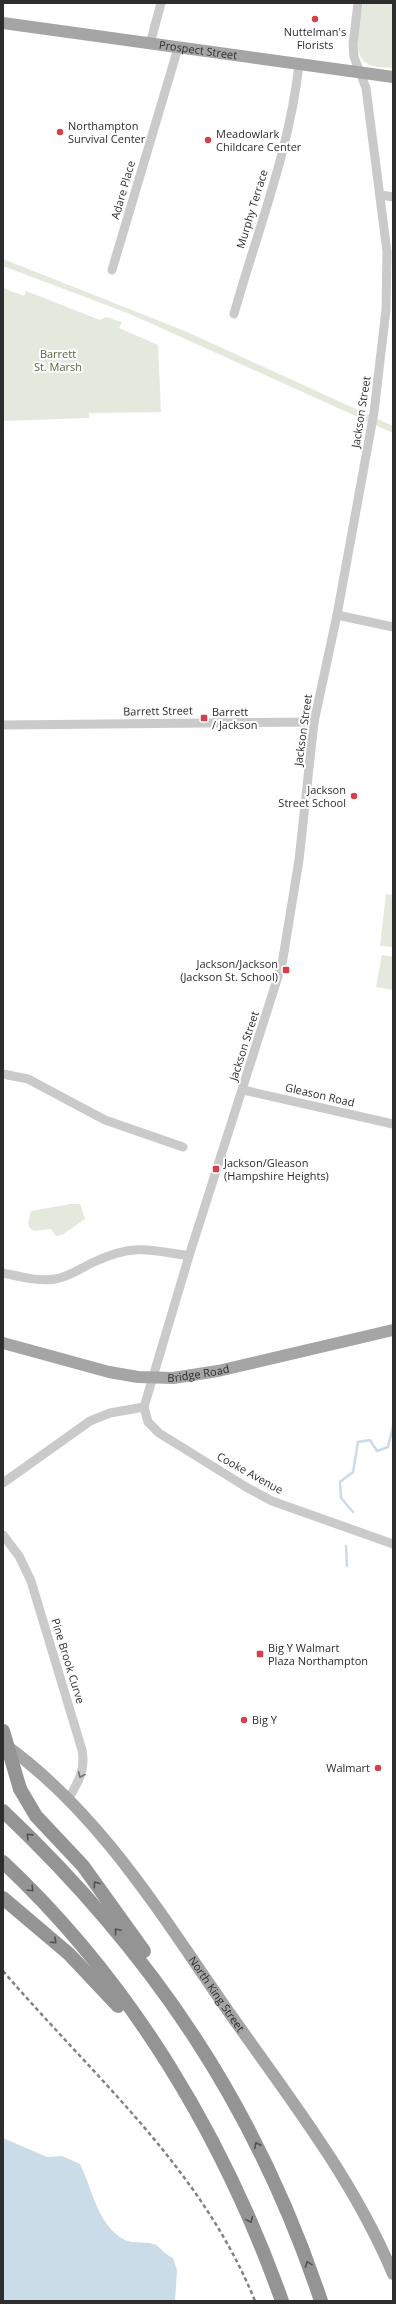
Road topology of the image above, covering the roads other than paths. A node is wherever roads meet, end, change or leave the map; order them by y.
1 (161, 3) edge
2 (358, 3) edge
3 (3, 23) edge
4 (150, 44) junction
5 (178, 48) junction
6 (299, 64) junction
7 (361, 73) junction
8 (393, 77) edge
9 (381, 194) junction
10 (393, 197) edge
11 (390, 252) edge
12 (112, 270) dead end
13 (234, 314) dead end
14 (336, 615) junction
15 (393, 627) edge
16 (314, 722) junction
17 (3, 725) edge
18 (3, 1074) edge
19 (242, 1090) junction
20 (393, 1124) edge
21 (183, 1147) dead end
22 (189, 1256) junction
23 (3, 1273) edge
24 (393, 1330) edge
25 (3, 1343) edge
26 (152, 1378) junction
27 (144, 1407) junction
28 (3, 1483) edge
29 (3, 1535) edge
30 (393, 1544) edge
31 (3, 1731) edge
32 (3, 1743) edge
33 (69, 1798) junction
34 (3, 1811) edge
35 (3, 1862) edge
36 (3, 1898) edge
37 (186, 2022) junction
38 (234, 2184) junction
39 (393, 2274) edge
40 (282, 2301) edge
41 (321, 2301) edge

1 - 4 street
2 - 7 street, Jackson Street
3 - 4 main road, Prospect Street
4 - 5 main road, Prospect Street
5 - 6 main road, Prospect Street
5 - 12 street, Adare Place
6 - 7 main road, Prospect Street
6 - 13 street, Murphy Terrace
7 - 8 main road, Prospect Street
7 - 9 street, Jackson Street
9 - 10 street
9 - 11 street, Jackson Street
11 - 14 street, Jackson Street
14 - 15 street
14 - 16 street, Jackson Street
16 - 17 street, Barrett Street
16 - 19 street, Jackson Street
18 - 21 street
19 - 20 street, Gleason Road
19 - 22 street, Jackson Street
22 - 23 street
22 - 26 street, Jackson Street
24 - 26 main road, Bridge Road
25 - 26 main road, Bridge Road
26 - 27 street
27 - 28 street
27 - 30 street, Cooke Avenue
29 -> 33 street, Pine Brook Curve
37 -> 31 highway, bridge
32 - 33 main road, North King Street
33 - 39 main road, North King Street
37 -> 34 highway
35 -> 38 highway
36 -> 38 highway
41 -> 37 highway
38 -> 40 highway

